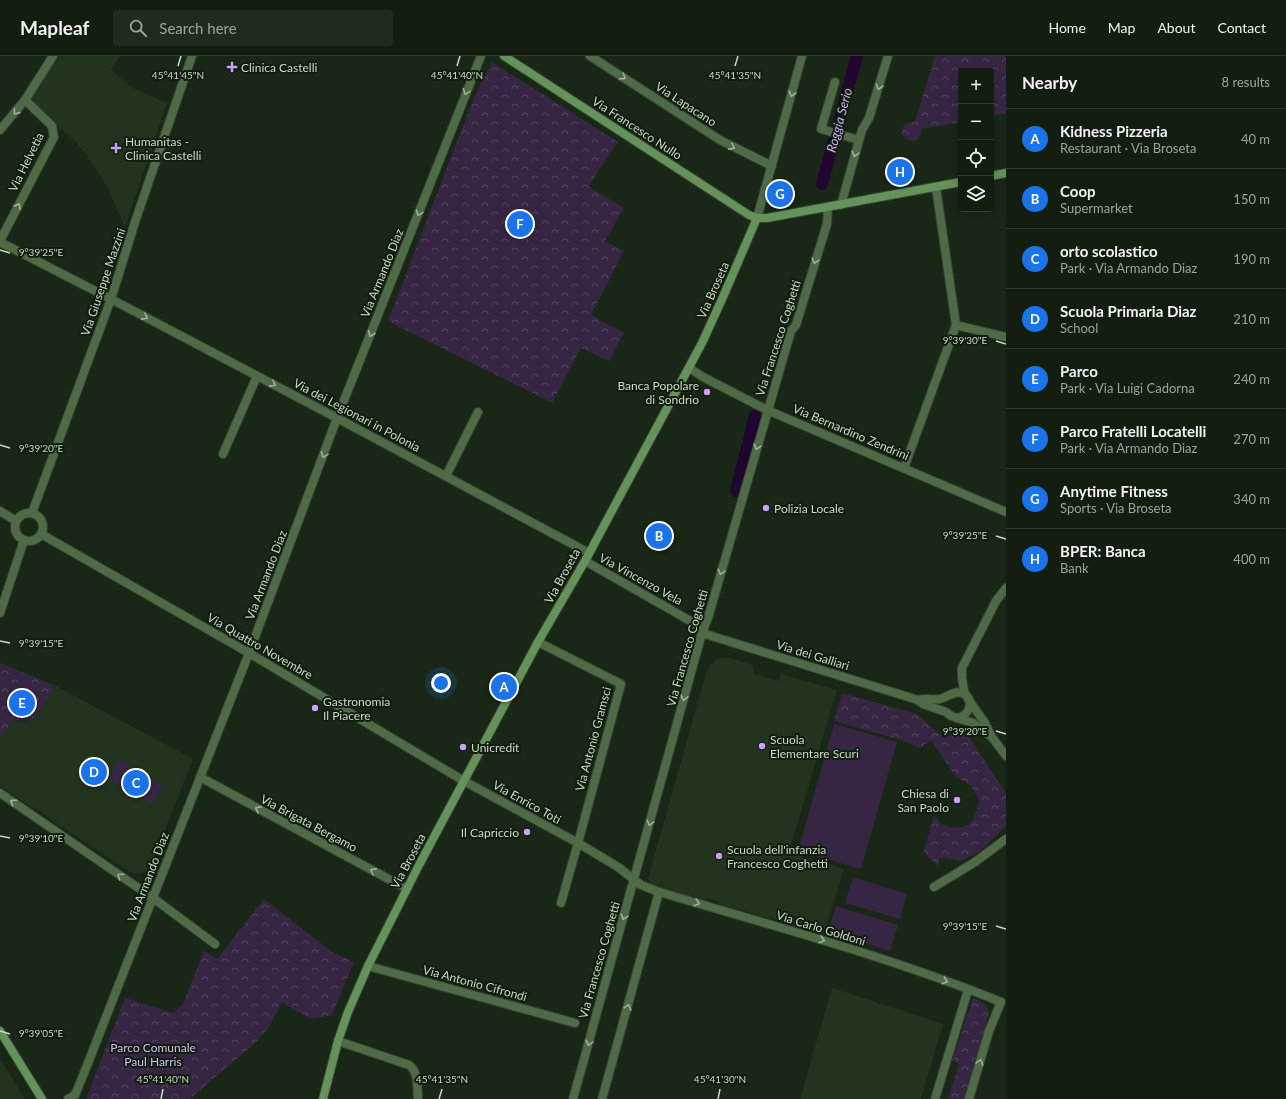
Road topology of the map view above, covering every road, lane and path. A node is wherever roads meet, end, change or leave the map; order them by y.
1 (53, 56) edge
2 (192, 56) edge
3 (480, 56) edge
4 (504, 56) edge
5 (590, 56) edge
6 (802, 56) edge
7 (888, 56) edge
8 (835, 82) dead end
9 (25, 100) junction
10 (0, 130) edge
11 (859, 140) junction
12 (772, 166) junction
13 (1006, 174) edge
14 (994, 176) edge
15 (958, 183) edge
16 (936, 187) junction
17 (841, 205) junction
18 (828, 207) junction
19 (757, 218) junction
20 (0, 242) edge
21 (111, 299) junction
22 (956, 325) junction
23 (1006, 337) edge
24 (689, 368) junction
25 (257, 376) junction
26 (768, 410) junction
27 (478, 412) dead end
28 (337, 418) junction
29 (223, 454) dead end
30 (904, 468) junction
31 (446, 476) junction
32 (0, 511) edge
33 (1006, 512) edge
34 (32, 513) junction
35 (16, 521) junction
36 (41, 534) junction
37 (24, 540) junction
38 (587, 557) junction
39 (1006, 588) edge
40 (0, 612) edge
41 (702, 634) junction
42 (538, 642) junction
43 (249, 653) junction
44 (949, 696) junction
45 (968, 698) junction
46 (918, 700) junction
47 (946, 712) junction
48 (957, 718) junction
49 (992, 737) junction
50 (1006, 756) edge
51 (200, 777) junction
52 (464, 781) junction
53 (0, 793) edge
54 (1006, 839) edge
55 (578, 843) junction
56 (634, 880) junction
57 (934, 886) dead end
58 (407, 889) junction
59 (660, 892) junction
60 (152, 898) junction
61 (561, 903) dead end
62 (215, 944) dead end
63 (368, 966) junction
64 (968, 990) junction
65 (1003, 1000) edge
66 (575, 1023) dead end
67 (0, 1031) edge
68 (338, 1041) junction
69 (42, 1099) edge
70 (68, 1099) edge
71 (323, 1099) edge
72 (418, 1099) edge
73 (573, 1099) edge
74 (602, 1099) edge
75 (935, 1099) edge
76 (969, 1099) edge

1 - 9 street
2 - 21 street, Via Giuseppe Mazzini
3 -> 28 street, Via Armando Diaz
4 - 19 street, Via Francesco Nullo
5 -> 12 street, Via Lapacano
6 -> 12 street, Via Broseta
7 -> 11 street
8 - 11 street
9 -> 10 street
20 -> 9 street, Via Helvetia
11 -> 17 street
12 - 19 street, Via Broseta
13 - 14 street
15 - 16 street
16 - 17 street
16 - 22 street
17 - 18 street
18 - 19 street
18 -> 26 street, Via Francesco Coghetti
19 - 24 street, Via Broseta
20 - 21 street, Via dei Legionari in Polonia
21 -> 25 street, Via dei Legionari in Polonia
21 - 34 street, Via Giuseppe Mazzini
22 - 23 street
22 - 30 street
24 - 26 street, Via Bernardino Zendrini
24 - 38 street, Via Broseta
25 -> 28 street, Via dei Legionari in Polonia
25 - 29 street
26 - 30 street, Via Bernardino Zendrini
26 -> 41 street, Via Francesco Coghetti
27 - 31 street
28 - 31 street, Via dei Legionari in Polonia
28 -> 43 street, Via Armando Diaz
30 - 33 street, Via Bernardino Zendrini
31 - 38 street, Via dei Legionari in Polonia
32 - 35 street
34 - 35 street
34 - 36 street
35 - 37 street
36 - 37 street
36 - 43 street, Via Quattro Novembre
37 - 40 street
38 - 41 street, Via Vincenzo Vela
38 - 42 street, Via Broseta
39 - 45 street
41 - 46 street, Via dei Galliari
41 -> 56 street, Via Francesco Coghetti
42 - 52 street, Via Broseta
42 - 55 street, Via Antonio Gramsci
43 - 51 street, Via Armando Diaz
43 - 52 street, Via Quattro Novembre
44 - 45 street
44 - 46 street, Via dei Galliari
44 - 47 street
45 - 48 street
45 - 49 street
46 - 47 street, Via dei Galliari
47 - 48 street
48 - 49 street
49 - 50 street
58 -> 51 street, Via Brigata Bergamo
51 - 60 street, Via Armando Diaz
52 - 55 street, Via Enrico Toti
52 - 58 street, Via Broseta
60 -> 53 street
54 - 57 street
55 - 56 street, Via Enrico Toti
55 - 61 street
56 - 59 street, Via Carlo Goldoni
56 -> 73 street, Via Francesco Coghetti
58 - 63 street, Via Broseta
59 -> 64 street, Via Carlo Goldoni
74 -> 59 street
60 - 62 street
60 - 70 street, Via Armando Diaz
63 - 66 street, Via Antonio Cifrondi
63 - 68 street, Via Broseta
64 - 65 street, Via Carlo Goldoni
64 - 75 street
76 -> 65 street
67 - 69 street
68 - 71 street, Via Broseta
68 - 72 street

